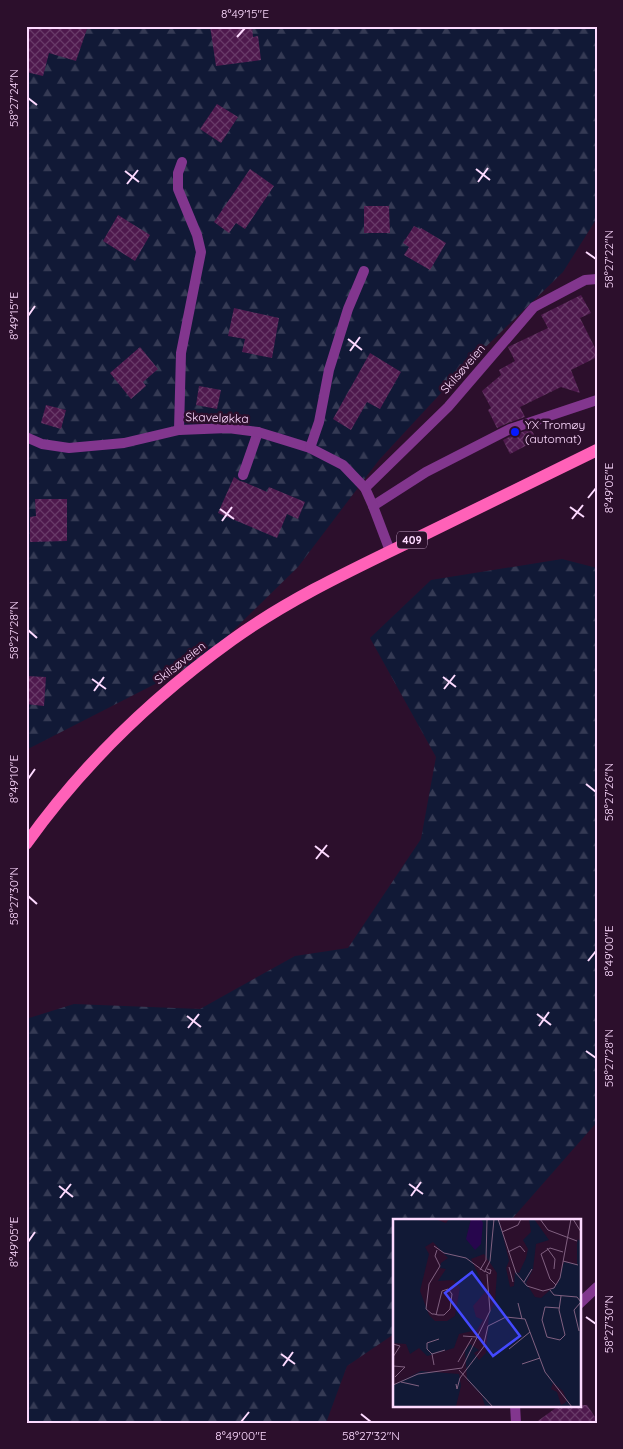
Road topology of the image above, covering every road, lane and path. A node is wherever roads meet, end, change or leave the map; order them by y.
1 (182, 162) dead end
2 (364, 270) dead end
3 (597, 279) edge
4 (597, 400) edge
5 (179, 430) junction
6 (258, 432) junction
7 (26, 437) edge
8 (310, 448) junction
9 (597, 450) edge
10 (243, 474) dead end
11 (365, 488) junction
12 (374, 506) junction
13 (390, 551) junction
14 (26, 844) edge
15 (597, 1287) edge
16 (580, 1303) edge
17 (515, 1406) edge
18 (516, 1423) edge

1 - 5 street
2 - 8 street
3 - 11 street, Skilsøveien
4 - 12 street
5 - 6 street, Skaveløkka
5 - 7 street, Skaveløkka
6 - 8 street, Skaveløkka
6 - 10 street
8 - 11 street, Skaveløkka
9 - 13 main road, Skilsøveien / 409
11 - 12 street
12 - 13 street
13 - 14 main road, Skilsøveien / 409
15 - 16 street
17 - 18 street

